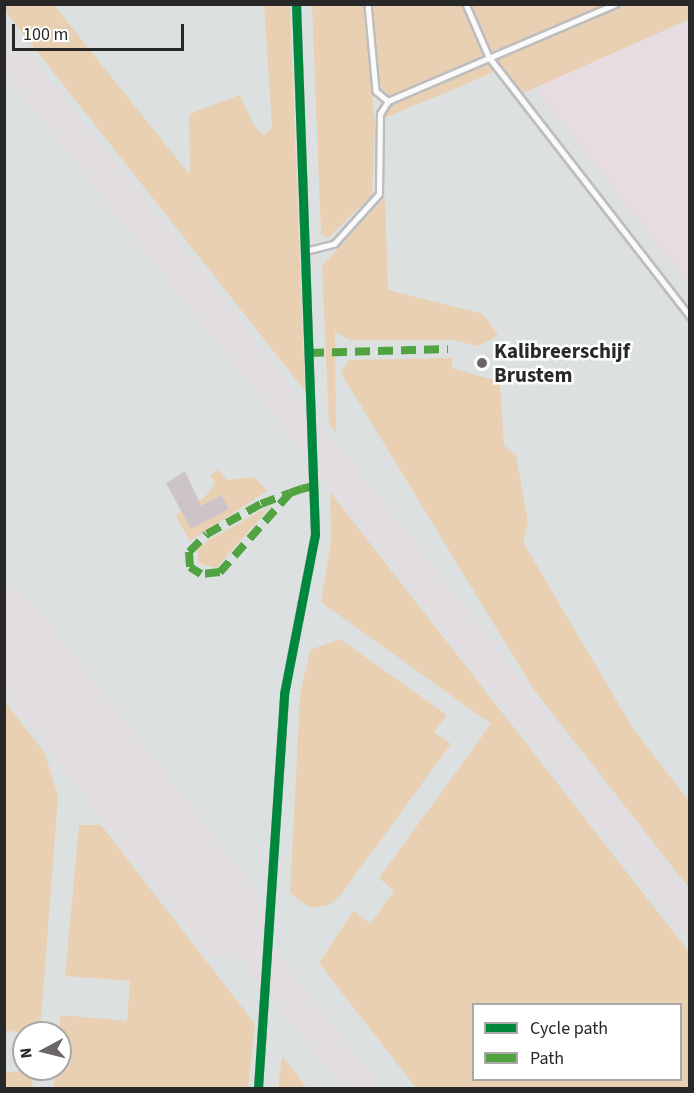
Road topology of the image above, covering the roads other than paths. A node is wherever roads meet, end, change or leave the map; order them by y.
1 (296, 4) edge
2 (368, 4) edge
3 (466, 4) edge
4 (615, 4) edge
5 (603, 7) edge
6 (489, 57) junction
7 (388, 101) junction
8 (305, 251) junction
9 (690, 316) edge
10 (258, 1089) edge

1 - 8 lane
2 - 7 lane
3 - 6 lane
4 - 5 lane
5 - 6 lane
6 - 7 lane
6 - 9 lane
7 - 8 lane
8 - 10 lane

